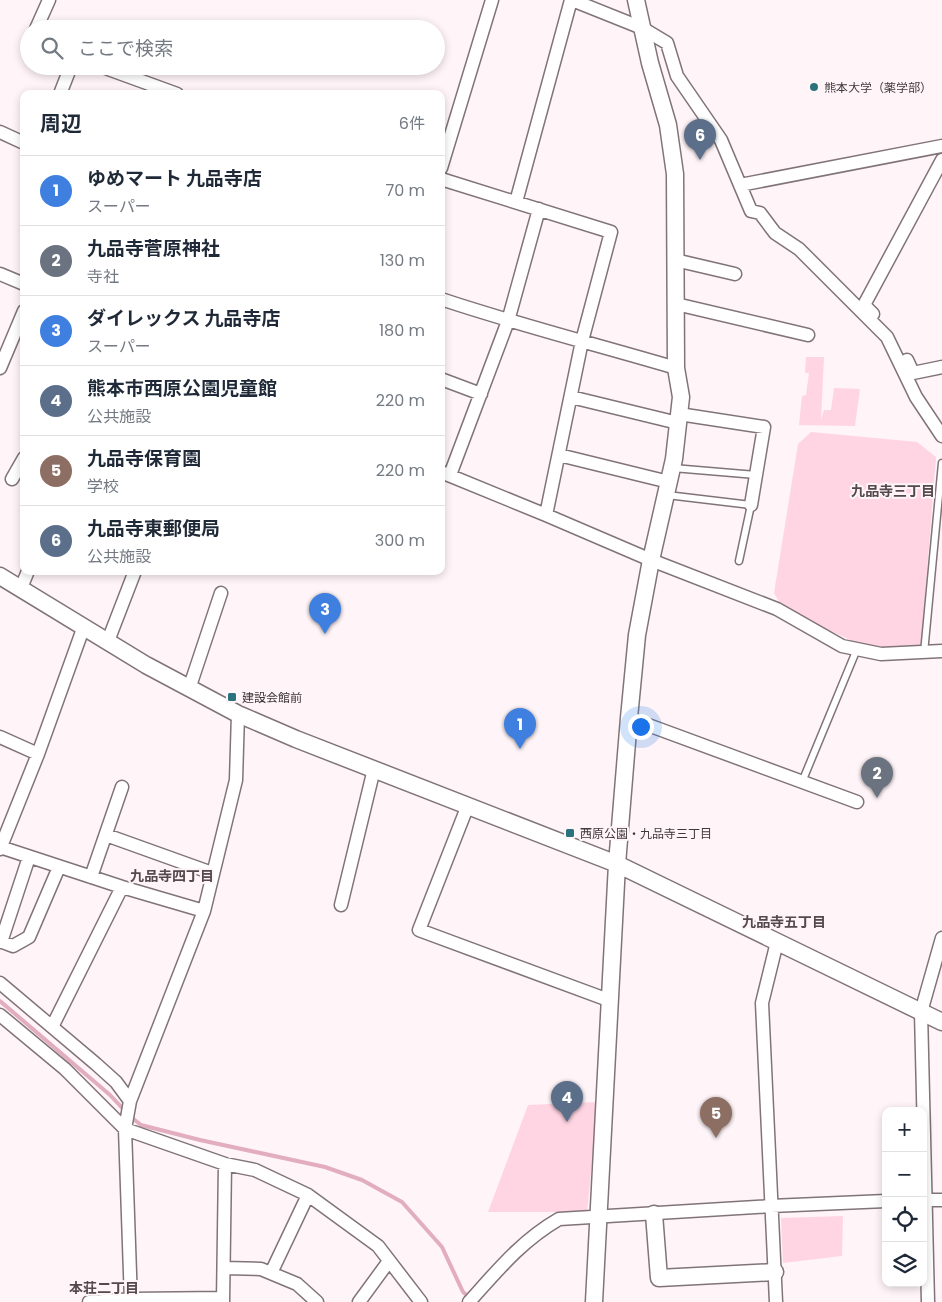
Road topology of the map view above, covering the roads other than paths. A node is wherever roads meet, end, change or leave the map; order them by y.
1 (49, 0) edge
2 (492, 0) edge
3 (571, 0) edge
4 (634, 1) edge
5 (40, 20) edge
6 (642, 28) junction
7 (67, 75) edge
8 (124, 75) edge
9 (61, 90) edge
10 (165, 90) edge
11 (0, 132) edge
12 (20, 141) edge
13 (942, 146) edge
14 (445, 155) edge
15 (942, 160) edge
16 (445, 180) edge
17 (740, 184) junction
18 (516, 202) junction
19 (539, 210) junction
20 (676, 260) junction
21 (0, 274) edge
22 (735, 274) dead end
23 (20, 282) edge
24 (445, 300) edge
25 (676, 304) junction
26 (20, 320) edge
27 (508, 321) junction
28 (808, 335) dead end
29 (582, 341) junction
30 (942, 367) edge
31 (0, 368) edge
32 (676, 368) junction
33 (445, 380) edge
34 (481, 394) junction
35 (571, 397) junction
36 (679, 419) junction
37 (942, 436) edge
38 (559, 455) junction
39 (942, 463) edge
40 (20, 465) edge
41 (445, 473) edge
42 (756, 475) junction
43 (12, 479) dead end
44 (669, 482) junction
45 (750, 505) junction
46 (546, 514) junction
47 (651, 560) junction
48 (739, 561) dead end
49 (26, 575) edge
50 (133, 575) edge
51 (0, 576) edge
52 (21, 588) junction
53 (221, 593) dead end
54 (84, 626) junction
55 (108, 641) junction
56 (857, 649) junction
57 (942, 651) edge
58 (924, 653) junction
59 (189, 689) junction
60 (238, 714) junction
61 (629, 718) junction
62 (0, 738) edge
63 (38, 754) junction
64 (374, 768) junction
65 (802, 782) junction
66 (122, 787) dead end
67 (856, 802) dead end
68 (468, 805) junction
69 (3, 829) edge
70 (106, 835) junction
71 (0, 848) edge
72 (29, 857) junction
73 (617, 864) junction
74 (59, 867) junction
75 (212, 873) junction
76 (91, 877) junction
77 (122, 887) junction
78 (341, 905) dead end
79 (204, 911) junction
80 (942, 938) edge
81 (0, 942) edge
82 (777, 942) junction
83 (0, 983) edge
84 (611, 1001) junction
85 (921, 1012) junction
86 (0, 1015) edge
87 (942, 1022) edge
88 (52, 1027) junction
89 (130, 1100) junction
90 (125, 1129) junction
91 (225, 1164) junction
92 (308, 1195) junction
93 (925, 1197) edge
94 (927, 1200) edge
95 (942, 1200) edge
96 (882, 1201) edge
97 (771, 1206) junction
98 (654, 1214) junction
99 (598, 1218) junction
100 (926, 1242) edge
101 (389, 1261) junction
102 (224, 1268) junction
103 (774, 1272) junction
104 (271, 1273) junction
105 (223, 1300) edge
106 (131, 1301) edge
107 (89, 1302) edge
108 (317, 1302) edge
109 (359, 1302) edge
110 (421, 1302) edge
111 (469, 1302) edge
112 (594, 1302) edge
113 (776, 1302) edge
114 (928, 1302) edge

1 - 5 street
2 - 14 street
3 - 6 street
3 - 18 street
4 - 6 street
6 - 17 street
6 - 20 street
7 - 9 street
8 - 10 street
11 - 12 street
13 - 17 street
15 - 30 street
16 - 18 street
17 - 37 street
18 - 19 street
19 - 27 street
19 - 29 street
20 - 22 street
20 - 25 street
21 - 23 street
24 - 27 street
25 - 28 street
25 - 32 street
26 - 31 street
27 - 29 street
27 - 34 street
29 - 32 street
29 - 35 street
32 - 36 street
33 - 34 street
34 - 41 street
35 - 36 street
35 - 38 street
36 - 42 street
36 - 44 street
38 - 44 street
38 - 46 street
39 - 58 lane
40 - 43 street
41 - 46 street
42 - 44 lane
42 - 45 street
44 - 45 lane
44 - 47 street
45 - 48 lane
46 - 47 street
47 - 56 street
47 - 61 street
49 - 52 street
50 - 55 street
51 - 52 street
52 - 54 street
53 - 59 street
54 - 55 street
54 - 63 street
55 - 59 street
56 - 58 street
56 - 65 lane
57 - 58 street
59 - 60 street
60 - 64 street
60 - 75 street
61 - 65 street
61 - 73 street
62 - 63 street
63 - 69 street
64 - 68 street
64 - 78 street
65 - 67 street
66 - 70 street
68 - 73 street
68 - 84 street
69 - 71 street
70 - 75 street
70 - 76 street
71 - 72 street
72 - 74 street
72 - 81 street
73 - 82 street
73 - 84 street
74 - 76 street
74 - 81 street
75 - 79 street
76 - 77 street
77 - 79 street
77 - 88 street
79 - 89 street
80 - 85 street
82 - 85 street
82 - 97 street
83 - 88 street
84 - 99 street
85 - 87 street
85 - 93 street
86 - 90 street
88 - 89 street
89 - 90 street
90 - 91 street
90 - 106 street
91 - 92 street
91 - 102 street
92 - 101 street
92 - 104 street
94 - 95 street
96 - 97 street
97 - 98 street
97 - 103 street
98 - 99 street
98 - 103 street
99 - 111 street
99 - 112 street
100 - 114 street
101 - 109 street
101 - 110 street
102 - 104 street
102 - 105 street
103 - 113 street
104 - 108 street
105 - 106 street
106 - 107 street

